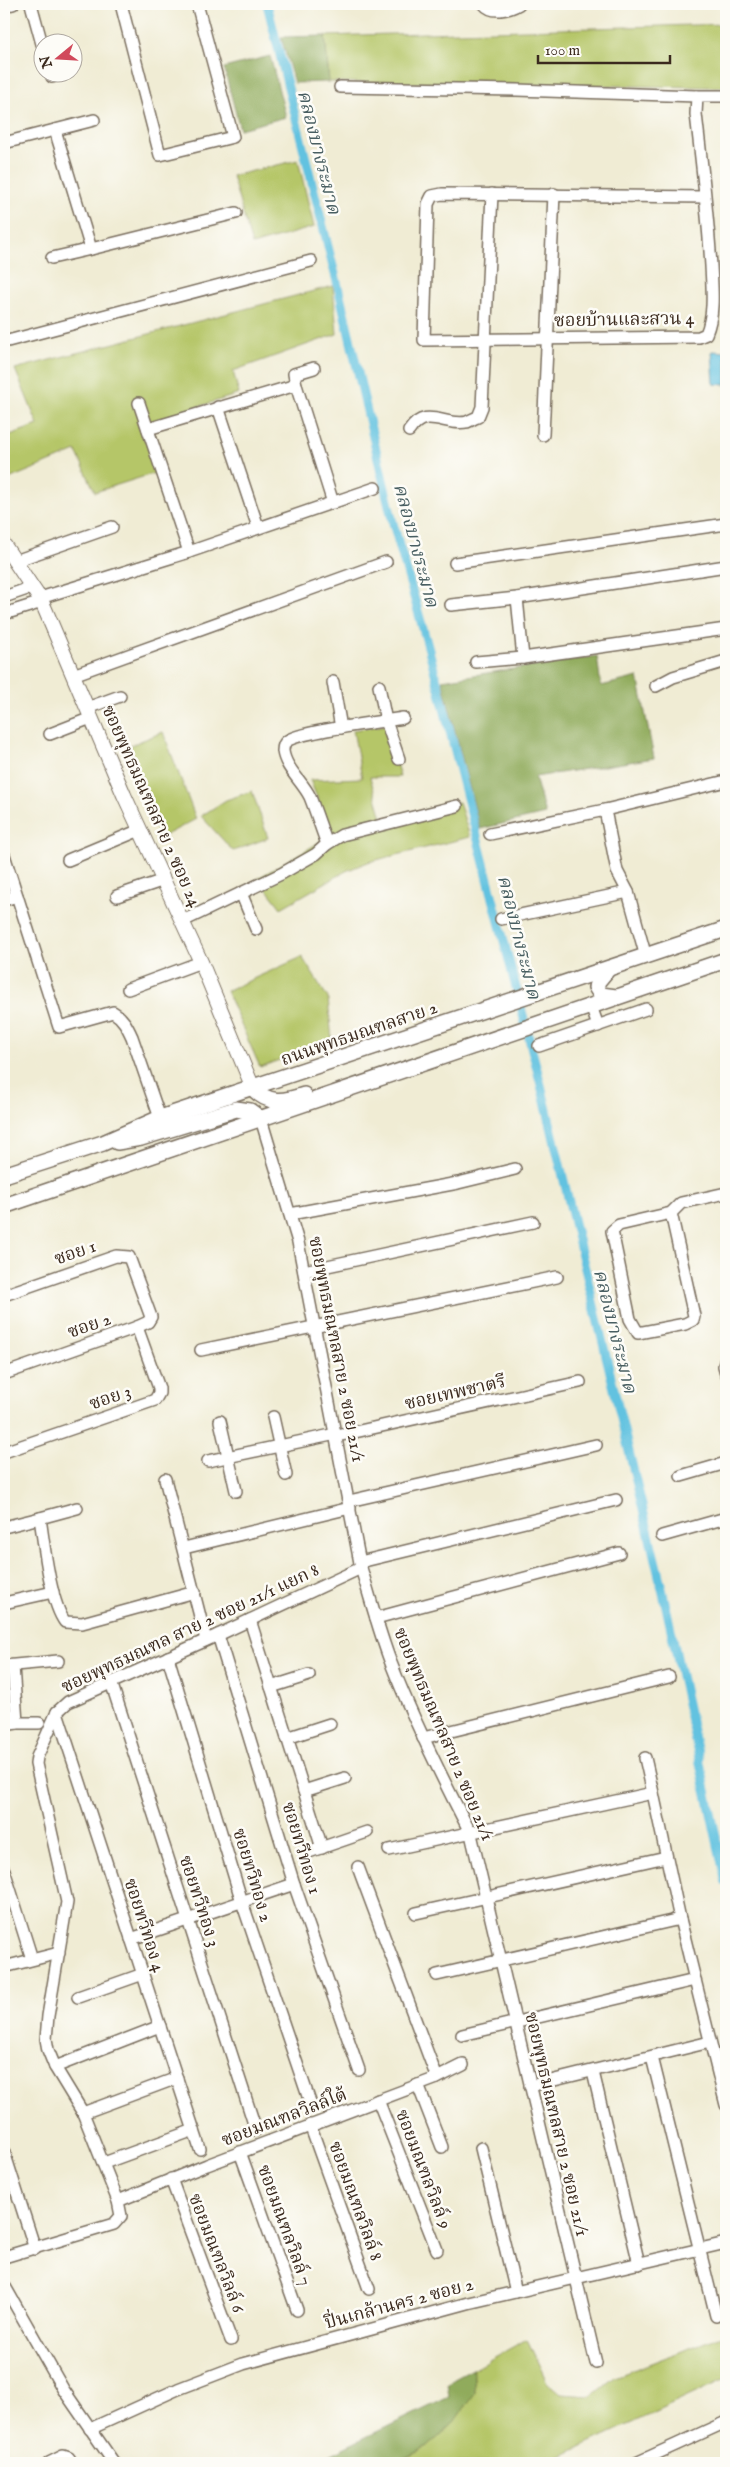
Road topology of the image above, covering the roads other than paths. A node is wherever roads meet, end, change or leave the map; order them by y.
1 (13, 4) edge
2 (31, 4) edge
3 (121, 4) edge
4 (197, 4) edge
5 (484, 4) edge
6 (519, 4) edge
7 (4, 6) edge
8 (39, 32) edge
9 (340, 87) dead end
10 (697, 96) junction
11 (726, 96) edge
12 (94, 120) dead end
13 (55, 130) junction
14 (4, 143) edge
15 (492, 194) junction
16 (554, 194) junction
17 (706, 197) junction
18 (236, 213) dead end
19 (91, 249) junction
20 (52, 258) dead end
21 (311, 262) dead end
22 (548, 337) junction
23 (485, 338) junction
24 (4, 342) edge
25 (314, 368) dead end
26 (296, 385) junction
27 (139, 404) dead end
28 (218, 407) junction
29 (148, 429) junction
30 (409, 431) dead end
31 (543, 435) dead end
32 (376, 488) dead end
33 (333, 503) junction
34 (726, 524) edge
35 (112, 527) dead end
36 (258, 528) junction
37 (4, 545) edge
38 (189, 552) junction
39 (15, 561) junction
40 (386, 562) dead end
41 (455, 563) dead end
42 (726, 566) edge
43 (38, 596) junction
44 (4, 597) edge
45 (517, 598) junction
46 (451, 605) dead end
47 (4, 614) edge
48 (726, 629) edge
49 (523, 658) junction
50 (726, 661) edge
51 (476, 662) dead end
52 (73, 675) junction
53 (333, 682) dead end
54 (379, 686) dead end
55 (656, 686) dead end
56 (120, 696) dead end
57 (89, 713) junction
58 (403, 718) dead end
59 (386, 721) junction
60 (341, 728) junction
61 (50, 734) dead end
62 (400, 759) dead end
63 (726, 781) edge
64 (457, 806) dead end
65 (605, 810) junction
66 (140, 830) junction
67 (490, 834) dead end
68 (327, 844) junction
69 (4, 855) edge
70 (68, 860) dead end
71 (164, 880) junction
72 (628, 892) junction
73 (241, 893) junction
74 (16, 896) junction
75 (117, 896) dead end
76 (4, 900) edge
77 (501, 919) dead end
78 (183, 921) junction
79 (256, 928) dead end
80 (726, 929) edge
81 (646, 957) junction
82 (726, 960) edge
83 (201, 962) junction
84 (608, 969) junction
85 (128, 989) dead end
86 (616, 997) junction
87 (591, 1006) junction
88 (646, 1009) dead end
89 (598, 1026) junction
90 (539, 1046) dead end
91 (404, 1070) junction
92 (253, 1088) junction
93 (160, 1118) junction
94 (261, 1119) junction
95 (103, 1143) junction
96 (515, 1169) dead end
97 (4, 1175) edge
98 (726, 1193) edge
99 (4, 1206) edge
100 (671, 1212) junction
101 (290, 1214) junction
102 (533, 1222) dead end
103 (304, 1271) junction
104 (557, 1277) dead end
105 (139, 1285) joint
106 (4, 1295) edge
107 (316, 1326) junction
108 (136, 1328) junction
109 (201, 1350) dead end
110 (726, 1359) edge
111 (726, 1373) edge
112 (4, 1374) edge
113 (580, 1382) dead end
114 (273, 1417) dead end
115 (220, 1421) dead end
116 (336, 1435) junction
117 (596, 1445) dead end
118 (280, 1447) junction
119 (4, 1452) edge
120 (229, 1456) junction
121 (208, 1461) dead end
122 (726, 1463) edge
123 (286, 1475) dead end
124 (682, 1476) dead end
125 (165, 1479) dead end
126 (236, 1491) dead end
127 (616, 1500) dead end
128 (350, 1504) junction
129 (76, 1508) dead end
130 (40, 1518) junction
131 (726, 1518) edge
132 (4, 1527) edge
133 (662, 1536) dead end
134 (184, 1548) junction
135 (619, 1553) dead end
136 (361, 1565) junction
137 (53, 1592) junction
138 (195, 1592) junction
139 (4, 1603) edge
140 (376, 1618) junction
141 (250, 1620) junction
142 (218, 1635) junction
143 (206, 1640) junction
144 (168, 1657) junction
145 (58, 1662) dead end
146 (9, 1666) edge
147 (309, 1675) dead end
148 (669, 1676) dead end
149 (111, 1682) junction
150 (271, 1687) junction
151 (57, 1712) junction
152 (17, 1723) junction
153 (39, 1723) dead end
154 (4, 1724) edge
155 (330, 1724) dead end
156 (287, 1738) junction
157 (424, 1738) junction
158 (645, 1758) dead end
159 (345, 1778) dead end
160 (304, 1791) junction
161 (653, 1793) junction
162 (367, 1832) dead end
163 (471, 1834) junction
164 (322, 1848) junction
165 (389, 1850) dead end
166 (306, 1854) dead end
167 (666, 1857) junction
168 (358, 1867) dead end
169 (4, 1870) edge
170 (294, 1884) junction
171 (486, 1899) junction
172 (242, 1902) junction
173 (416, 1914) dead end
174 (680, 1919) junction
175 (188, 1920) junction
176 (131, 1939) junction
177 (59, 1953) junction
178 (32, 1959) junction
179 (501, 1962) junction
180 (4, 1967) edge
181 (143, 1974) junction
182 (437, 1975) dead end
183 (695, 1980) junction
184 (78, 1997) dead end
185 (516, 2023) junction
186 (160, 2026) junction
187 (462, 2035) dead end
188 (710, 2042) junction
189 (652, 2057) junction
190 (463, 2065) dead end
191 (55, 2067) junction
192 (359, 2070) dead end
193 (593, 2072) junction
194 (177, 2078) junction
195 (437, 2078) junction
196 (418, 2085) junction
197 (530, 2086) junction
198 (378, 2100) junction
199 (310, 2102) dead end
200 (726, 2105) edge
201 (83, 2113) junction
202 (310, 2125) junction
203 (194, 2130) junction
204 (256, 2130) dead end
205 (442, 2147) dead end
206 (481, 2148) dead end
207 (200, 2149) dead end
208 (4, 2152) edge
209 (240, 2152) junction
210 (104, 2163) junction
211 (171, 2180) junction
212 (118, 2201) junction
213 (726, 2243) edge
214 (700, 2249) junction
215 (35, 2250) junction
216 (437, 2250) dead end
217 (4, 2257) edge
218 (639, 2264) junction
219 (575, 2278) junction
220 (4, 2284) edge
221 (369, 2289) dead end
222 (516, 2292) junction
223 (297, 2310) dead end
224 (716, 2316) dead end
225 (231, 2340) dead end
226 (596, 2363) dead end
227 (726, 2422) edge
228 (90, 2429) junction
229 (48, 2463) edge
230 (72, 2463) edge
231 (114, 2463) edge
232 (636, 2463) edge

1 - 7 street
2 - 8 street
3 - 4 street
5 - 6 street
9 - 10 street
10 - 11 street
10 - 17 street, ซอยบ้านและสวน 4
12 - 13 street
13 - 14 street
13 - 19 street
15 - 16 street
15 - 23 street
15 - 23 street, ซอยบ้านและสวน 4
16 - 17 street
16 - 22 street
17 - 22 street, ซอยบ้านและสวน 4
18 - 19 street
19 - 20 street
21 - 24 street
22 - 23 street, ซอยบ้านและสวน 4
22 - 31 street
23 - 30 street
25 - 26 street
26 - 28 street
26 - 33 street
27 - 29 street
28 - 29 street
28 - 36 street
29 - 38 street
32 - 33 street
33 - 36 street
34 - 41 street
35 - 39 street
36 - 38 street
37 - 39 street, ซอยพุทธมณฑลสาย 2 ซอย 24
38 - 43 street
39 - 43 street, ซอยพุทธมณฑลสาย 2 ซอย 24
40 - 52 street
42 - 45 street
43 - 44 street
43 - 47 street
43 - 52 street, ซอยพุทธมณฑลสาย 2 ซอย 24
45 - 46 street
45 - 49 street
48 - 49 street
49 - 51 street
50 - 55 street
52 - 57 street, ซอยพุทธมณฑลสาย 2 ซอย 24
53 - 60 street
54 - 59 street
56 - 57 street
57 - 61 street
57 - 66 street, ซอยพุทธมณฑลสาย 2 ซอย 24
58 - 59 street
59 - 60 street
59 - 62 street
60 - 68 street
63 - 65 street
64 - 68 street
65 - 67 street
65 - 72 street
66 - 70 street
66 - 71 street, ซอยพุทธมณฑลสาย 2 ซอย 24
68 - 73 street
69 - 74 street
71 - 75 street
71 - 78 street, ซอยพุทธมณฑลสาย 2 ซอย 24
72 - 77 street
72 - 81 street
73 - 78 street
73 - 79 street
74 - 76 street
74 - 93 street
78 - 83 street, ซอยพุทธมณฑลสาย 2 ซอย 24
80 - 81 main road, ถนนพุทธมณฑลสาย 2
81 - 84 main road, ถนนพุทธมณฑลสาย 2
82 - 86 main road
83 - 85 street
83 - 92 street, ซอยพุทธมณฑลสาย 2 ซอย 24
84 - 86 main road
84 - 92 main road, ถนนพุทธมณฑลสาย 2
86 - 87 main road
87 - 89 street
87 - 91 main road
88 - 89 street
89 - 90 street
91 - 92 main road
91 - 94 main road
92 - 93 main road, ถนนพุทธมณฑลสาย 2
93 - 95 main road, ถนนพุทธมณฑลสาย 2
94 - 95 main road
94 - 99 main road
94 - 101 street, ซอยพุทธมณฑลสาย 2 ซอย 21/1
95 - 97 main road, ถนนพุทธมณฑลสาย 2
96 - 101 street
98 - 100 street
100 - 100 street
101 - 103 street, ซอยพุทธมณฑลสาย 2 ซอย 21/1
102 - 103 street
103 - 107 street, ซอยพุทธมณฑลสาย 2 ซอย 21/1
104 - 107 street
105 - 106 street, ซอย 1
105 - 108 street, ซอย 2
107 - 109 street
107 - 116 street, ซอยพุทธมณฑลสาย 2 ซอย 21/1
108 - 112 street, ซอย 2
108 - 119 street, ซอย 3
110 - 111 street
113 - 116 street, ซอยเทพชาตรี
114 - 118 street
115 - 120 street
116 - 118 street, ซอยเทพชาตรี
116 - 128 street, ซอยพุทธมณฑลสาย 2 ซอย 21/1
117 - 128 street
118 - 120 street, ซอยเทพชาตรี
118 - 123 street
120 - 121 street, ซอยเทพชาตรี
120 - 126 street
122 - 124 street
125 - 134 street
127 - 136 street, ซอยพุทธมณฑล สาย 2 ซอย 21/1 แยก 8
128 - 134 street
128 - 136 street, ซอยพุทธมณฑลสาย 2 ซอย 21/1
129 - 130 street
130 - 132 street
130 - 137 street
131 - 133 street
134 - 138 street
135 - 140 street
136 - 140 street, ซอยพุทธมณฑลสาย 2 ซอย 21/1
136 - 141 street, ซอยพุทธมณฑล สาย 2 ซอย 21/1 แยก 8
137 - 138 street
137 - 139 street
138 - 143 street
140 - 157 street, ซอยพุทธมณฑลสาย 2 ซอย 21/1
141 - 142 street, ซอยพุทธมณฑล สาย 2 ซอย 21/1 แยก 8
141 - 150 street
142 - 143 street, ซอยพุทธมณฑล สาย 2 ซอย 21/1 แยก 8
142 - 170 street, ซอยทวีทอง 1
143 - 144 street, ซอยพุทธมณฑล สาย 2 ซอย 21/1 แยก 8
144 - 149 street, ซอยพุทธมณฑล สาย 2 ซอย 21/1 แยก 8
144 - 172 street, ซอยทวีทอง 2
145 - 146 street
146 - 152 street
147 - 150 street
148 - 157 street
149 - 151 street, ซอยพุทธมณฑล สาย 2 ซอย 21/1 แยก 8
149 - 175 street, ซอยทวีทอง 3
150 - 156 street
151 - 176 street, ซอยทวีทอง 4
151 - 177 street, ซอยพุทธมณฑล สาย 2 ซอย 21/1 แยก 8
152 - 153 street
152 - 154 street
155 - 156 street
156 - 160 street
157 - 163 street, ซอยพุทธมณฑลสาย 2 ซอย 21/1
158 - 161 street
159 - 160 street
160 - 164 street
161 - 163 street
161 - 167 street
162 - 164 street
163 - 165 street
163 - 171 street, ซอยพุทธมณฑลสาย 2 ซอย 21/1
164 - 166 street
167 - 171 street
167 - 174 street
168 - 195 street
169 - 178 street
170 - 172 street
170 - 192 street, ซอยทวีทอง 1
171 - 173 street
171 - 179 street, ซอยพุทธมณฑลสาย 2 ซอย 21/1
172 - 175 street
172 - 199 street, ซอยทวีทอง 2
174 - 179 street
174 - 183 street
175 - 176 street
175 - 204 street, ซอยทวีทอง 3
176 - 181 street, ซอยทวีทอง 4
177 - 178 street
177 - 191 street, ซอยพุทธมณฑล สาย 2 ซอย 21/1 แยก 8
178 - 180 street
179 - 182 street
179 - 185 street, ซอยพุทธมณฑลสาย 2 ซอย 21/1
181 - 184 street
181 - 186 street, ซอยทวีทอง 4
183 - 185 street
183 - 188 street
185 - 187 street
185 - 197 street, ซอยพุทธมณฑลสาย 2 ซอย 21/1
186 - 191 street
186 - 194 street, ซอยทวีทอง 4
188 - 189 street
188 - 200 street
189 - 193 street
189 - 214 street
190 - 195 street, ซอยมณฑลวิลล์ใต้
191 - 201 street, ซอยพุทธมณฑล สาย 2 ซอย 21/1 แยก 8
193 - 197 street
193 - 218 street
194 - 201 street
194 - 203 street, ซอยทวีทอง 4
195 - 196 street, ซอยมณฑลวิลล์ใต้
196 - 198 street, ซอยมณฑลวิลล์ใต้
196 - 205 street
197 - 219 street, ซอยพุทธมณฑลสาย 2 ซอย 21/1
198 - 202 street, ซอยมณฑลวิลล์ใต้
198 - 216 street, ซอยมณฑลวิลล์ 9
201 - 210 street, ซอยพุทธมณฑล สาย 2 ซอย 21/1 แยก 8
202 - 209 street, ซอยมณฑลวิลล์ใต้
202 - 221 street, ซอยมณฑลวิลล์ 8
203 - 207 street, ซอยทวีทอง 4
203 - 210 street
206 - 222 street
208 - 215 street
209 - 211 street, ซอยมณฑลวิลล์ใต้
209 - 223 street, ซอยมณฑลวิลล์ 7
210 - 212 street, ซอยพุทธมณฑล สาย 2 ซอย 21/1 แยก 8
211 - 212 street, ซอยมณฑลวิลล์ใต้
211 - 225 street, ซอยมณฑลวิลล์ 6
212 - 215 street, ซอยพุทธมณฑล สาย 2 ซอย 21/1 แยก 8
213 - 214 street, ปิ่นเกล้านคร 2 ซอย 2
214 - 218 street, ปิ่นเกล้านคร 2 ซอย 2
214 - 224 street
215 - 217 street, ซอยพุทธมณฑล สาย 2 ซอย 21/1 แยก 8
218 - 219 street, ปิ่นเกล้านคร 2 ซอย 2
219 - 222 street, ปิ่นเกล้านคร 2 ซอย 2
219 - 226 street, ซอยพุทธมณฑลสาย 2 ซอย 21/1
220 - 228 street
222 - 228 street, ปิ่นเกล้านคร 2 ซอย 2
227 - 232 street
228 - 231 street
229 - 230 street

